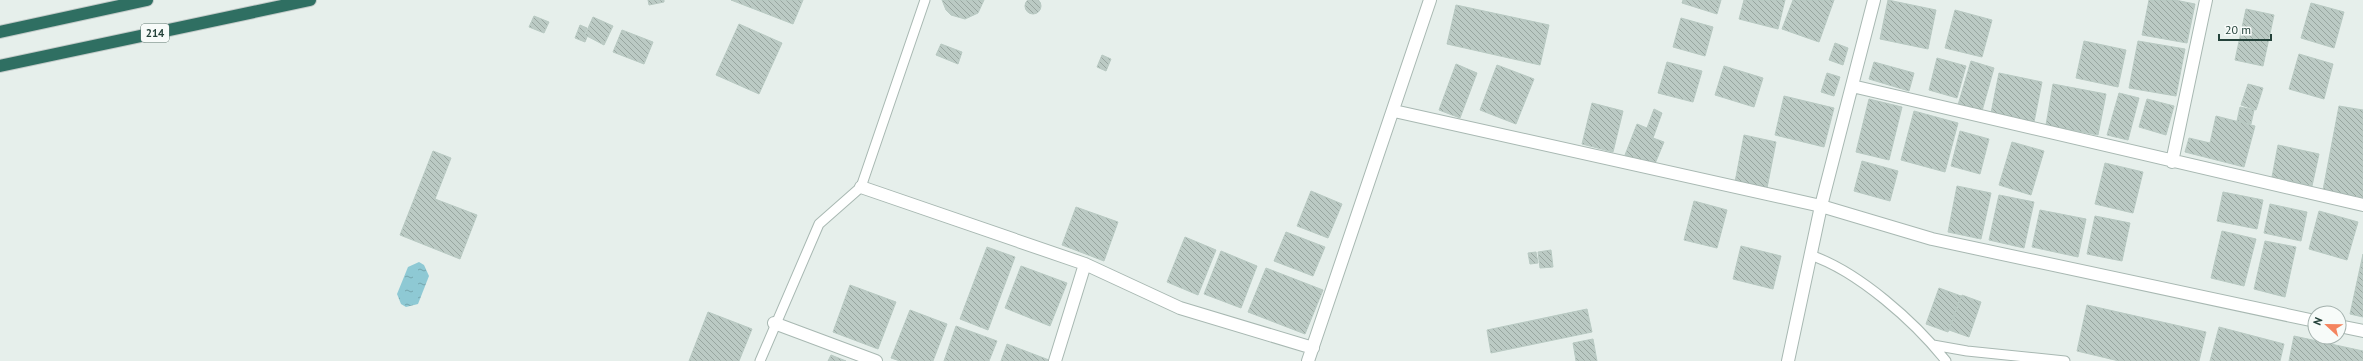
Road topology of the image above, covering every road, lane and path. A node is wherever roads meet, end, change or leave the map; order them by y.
1 (147, 0) edge
2 (310, 0) edge
3 (925, 0) edge
4 (1430, 0) edge
5 (1874, 0) edge
6 (2206, 0) edge
7 (0, 32) edge
8 (0, 66) edge
9 (1852, 86) junction
10 (1394, 111) junction
11 (2172, 162) junction
12 (861, 187) junction
13 (2363, 205) edge
14 (1821, 206) junction
15 (1810, 255) junction
16 (1085, 264) junction
17 (2307, 319) edge
18 (774, 323) junction
19 (2347, 328) edge
20 (2363, 331) edge
21 (1933, 344) junction
22 (1313, 348) junction
23 (760, 361) edge
24 (876, 361) edge
25 (1055, 361) edge
26 (1308, 361) edge
27 (1788, 361) edge
28 (1946, 361) edge
29 (2065, 361) edge

1 - 7 highway
2 - 8 highway, 214
3 - 12 lane
4 - 10 street
5 - 9 street
6 - 11 street
9 - 11 street
9 - 14 street
10 - 14 street
10 - 22 street
11 - 13 street
12 - 16 street
12 - 18 lane
14 - 15 street
14 - 17 street
15 - 21 lane
15 - 27 street
16 - 22 street
16 - 25 street
18 - 23 lane
18 - 24 street
19 - 20 street
21 - 28 lane
21 - 29 lane
22 - 26 street

